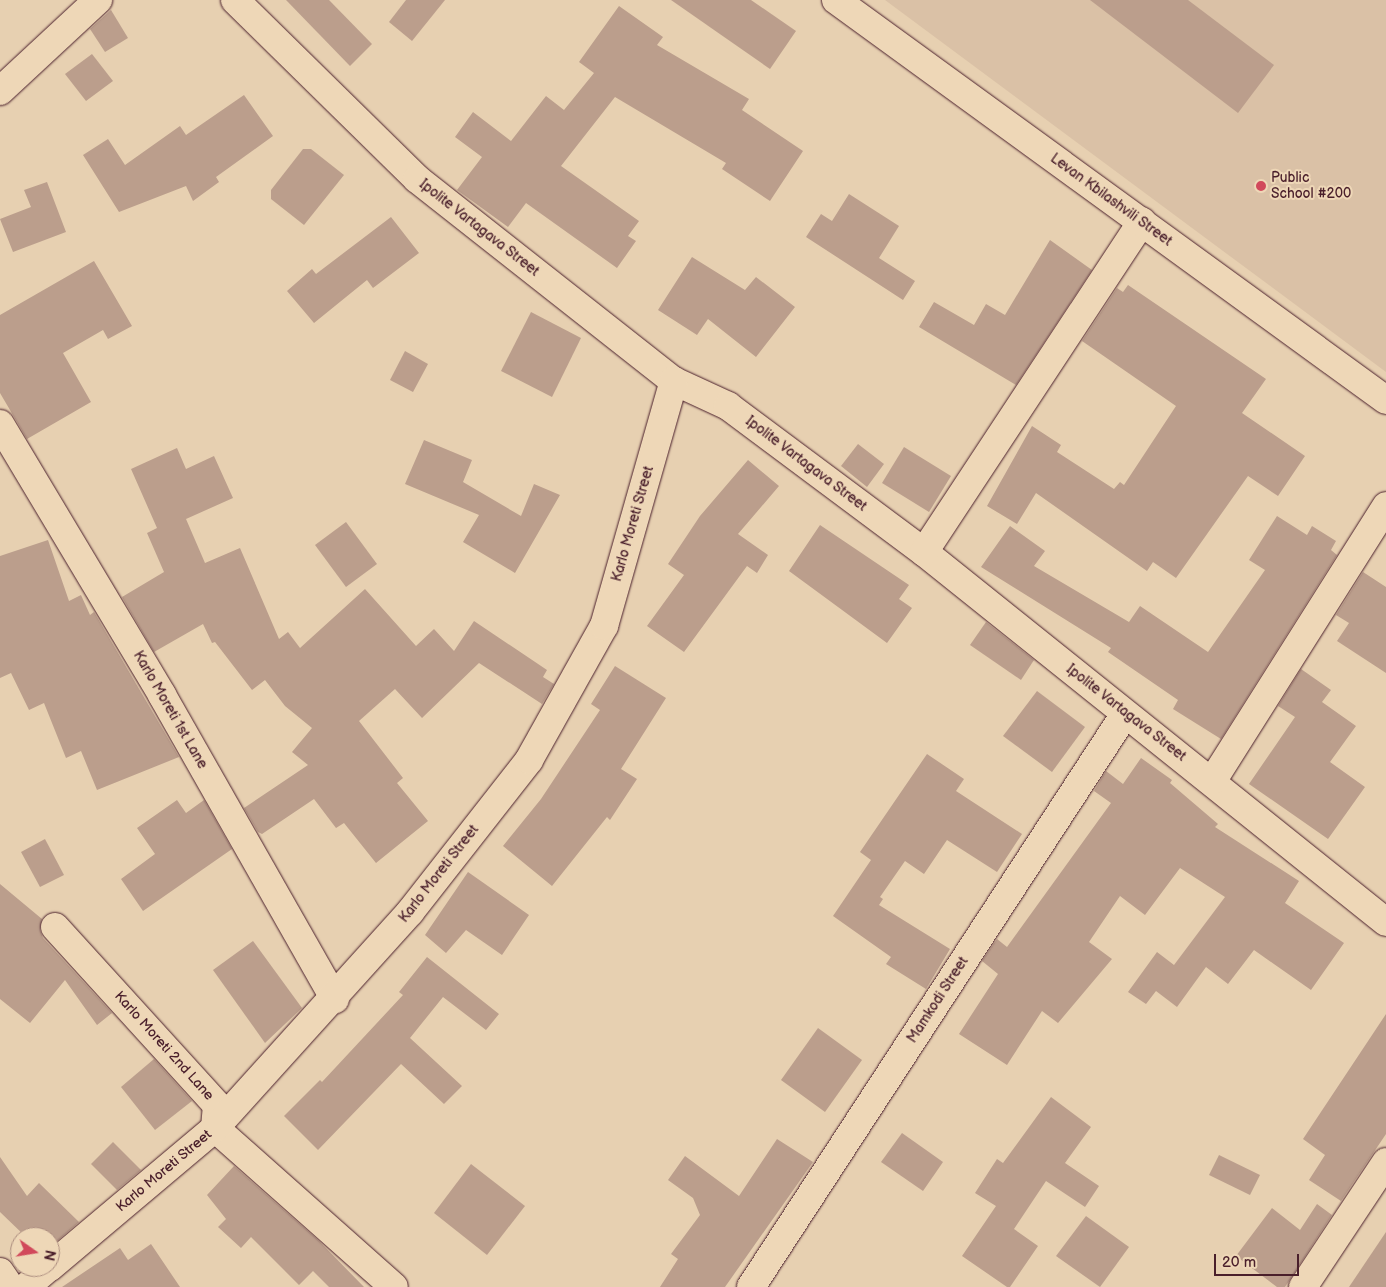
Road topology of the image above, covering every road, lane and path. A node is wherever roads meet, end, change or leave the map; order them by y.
1 (98, 0) edge
2 (235, 0) edge
3 (836, 0) edge
4 (0, 91) edge
5 (1142, 222) junction
6 (674, 381) junction
7 (1386, 400) edge
8 (0, 424) edge
9 (1386, 506) edge
10 (924, 552) junction
11 (1125, 714) junction
12 (1213, 780) junction
13 (1386, 922) edge
14 (55, 927) dead end
15 (335, 998) junction
16 (215, 1128) junction
17 (1386, 1162) edge
18 (60, 1259) edge
19 (0, 1272) edge
20 (38, 1277) edge
21 (10, 1287) edge
22 (26, 1287) edge
23 (394, 1287) edge
24 (751, 1287) edge
25 (1303, 1287) edge

1 - 4 street
2 - 6 street, Ipolite Vartagava Street
3 - 5 street, Levan Kbilashvili Street
5 - 7 street, Levan Kbilashvili Street
5 - 10 street
6 - 10 street, Ipolite Vartagava Street
6 - 15 street, Karlo Moreti Street
8 - 15 street, Karlo Moreti 1st Lane
9 - 12 street
10 - 11 street, Ipolite Vartagava Street
11 - 12 street, Ipolite Vartagava Street
11 - 24 street, Mamkodi Street
12 - 13 street, Ipolite Vartagava Street
14 - 16 street, Karlo Moreti 2nd Lane
15 - 16 street, Karlo Moreti Street
16 - 18 street, Karlo Moreti Street
16 - 23 street
17 - 25 street
19 - 21 street
20 - 22 street, Karlo Moreti Street

